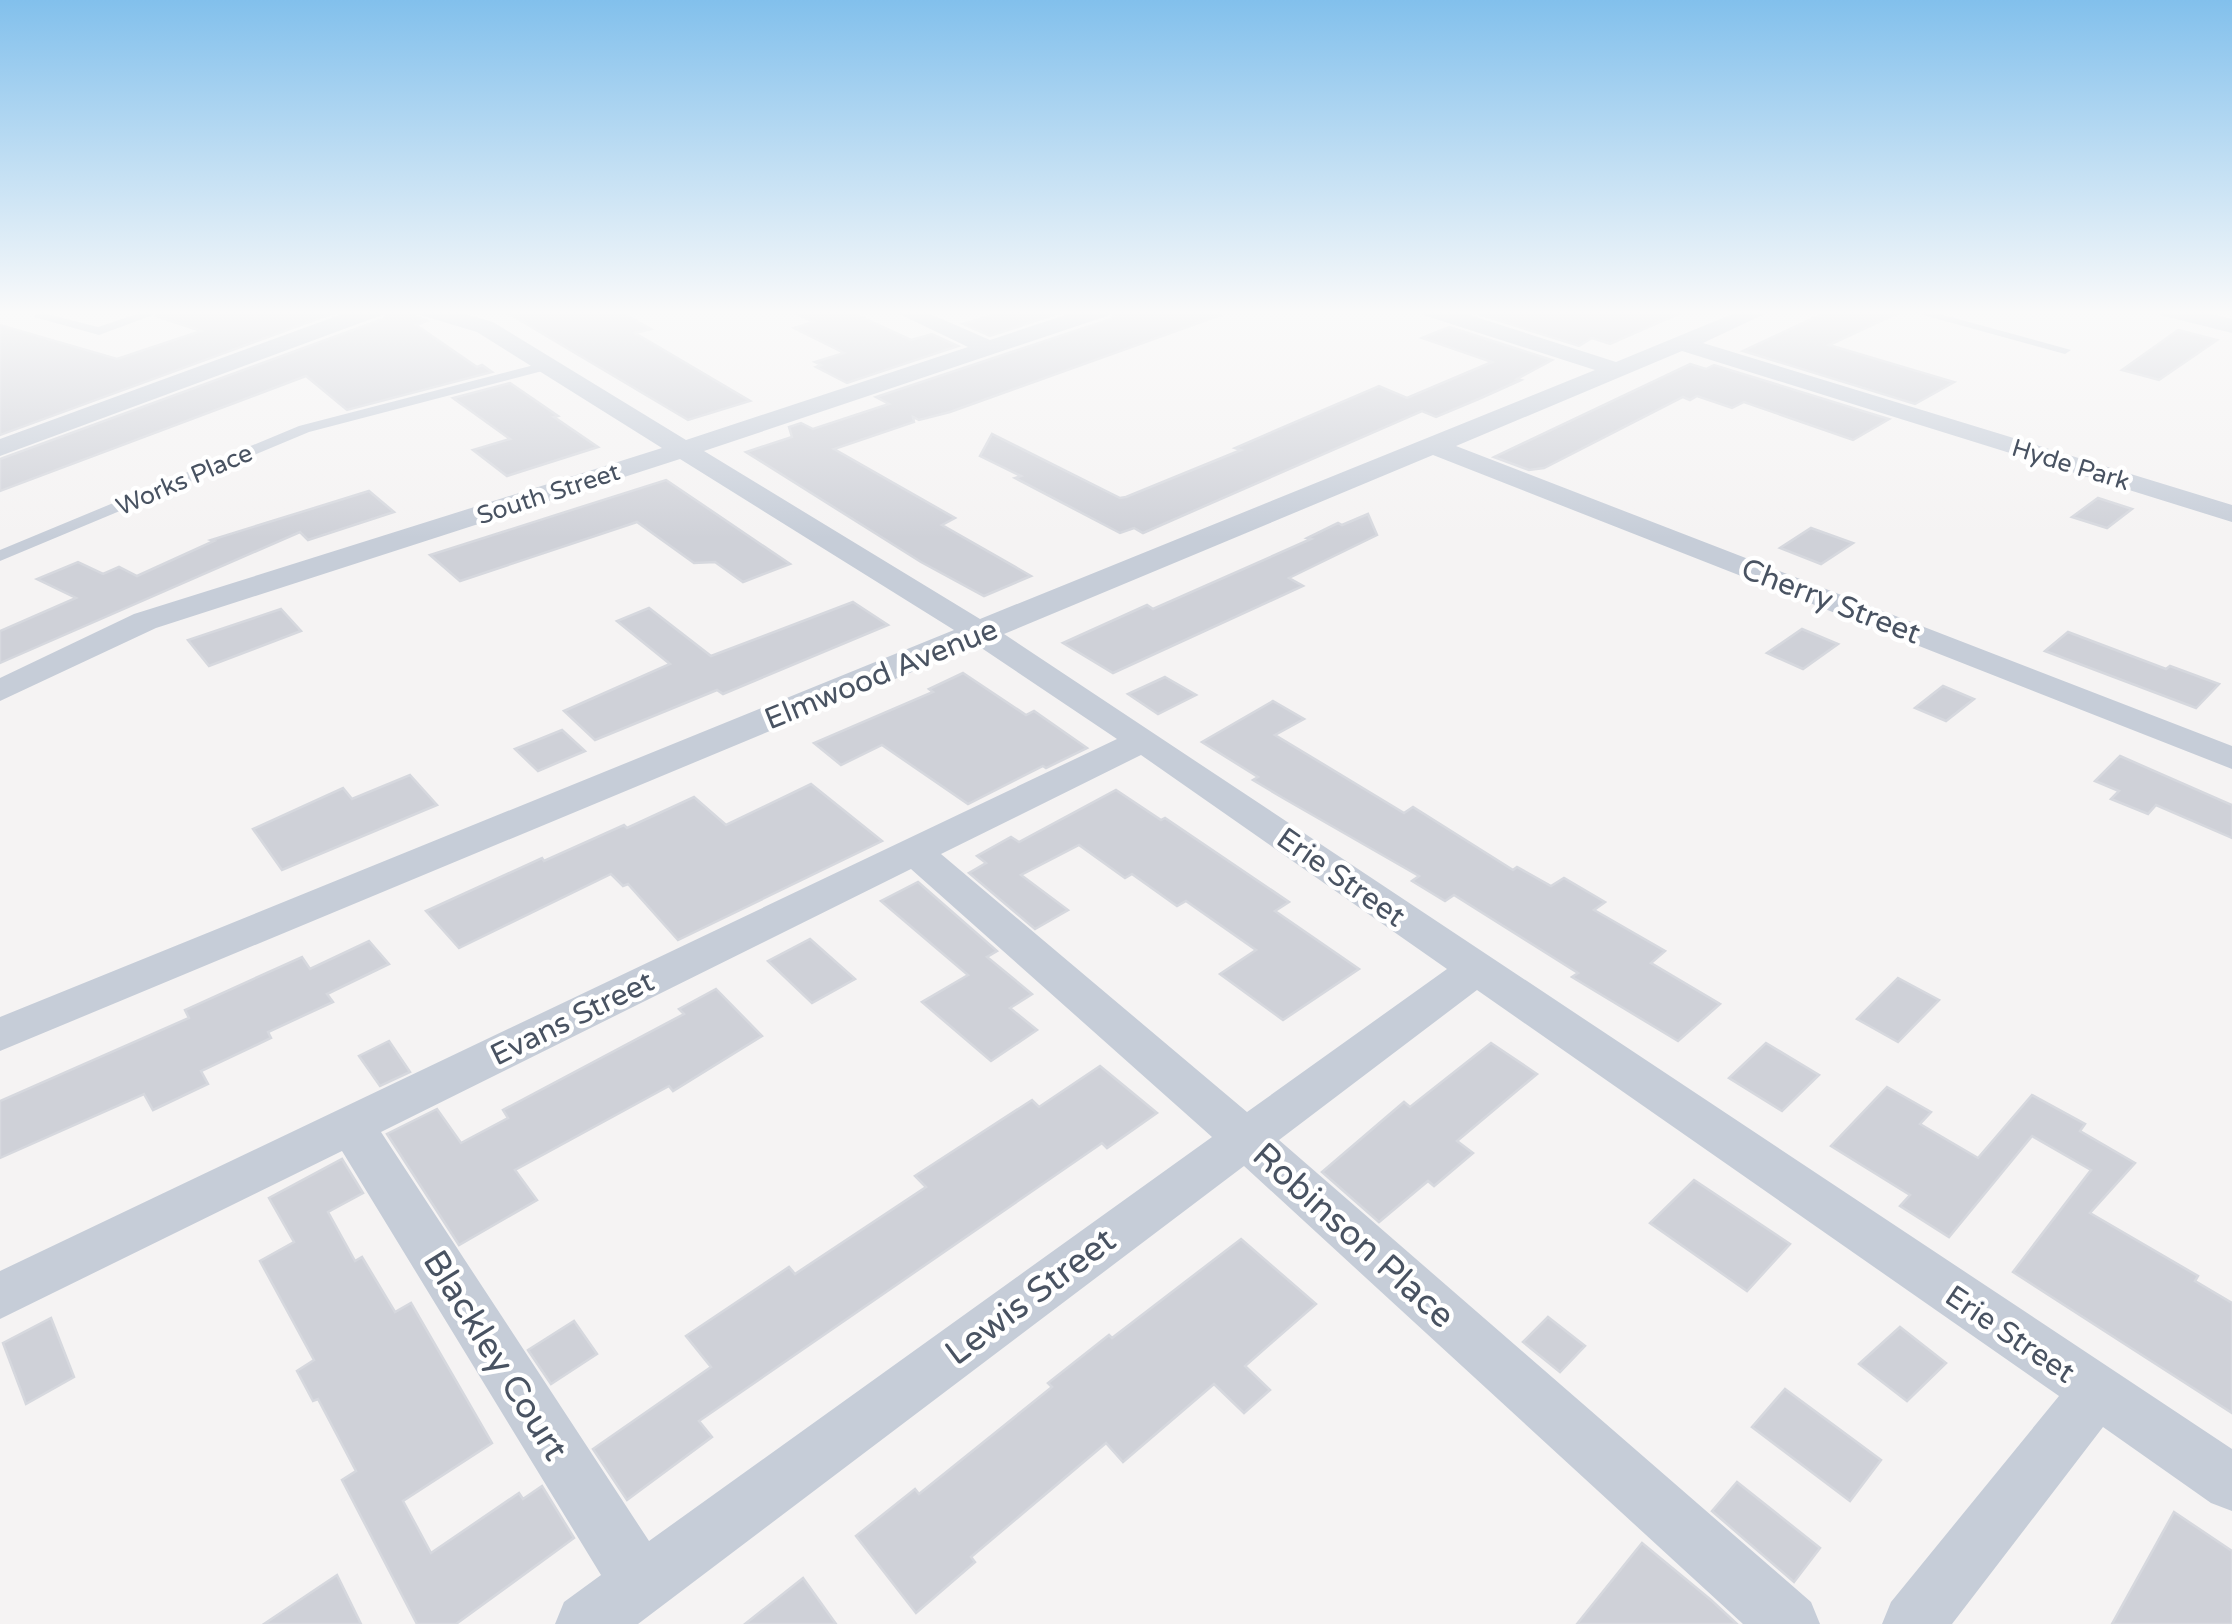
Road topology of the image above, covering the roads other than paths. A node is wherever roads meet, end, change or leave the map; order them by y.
1 (169, 386) edge
2 (471, 386) edge
3 (578, 386) edge
4 (873, 386) edge
5 (1574, 386) edge
6 (1818, 386) edge
7 (1431, 445) junction
8 (0, 448) edge
9 (682, 450) junction
10 (2232, 514) edge
11 (0, 556) edge
12 (980, 633) junction
13 (0, 691) edge
14 (1144, 740) junction
15 (2232, 758) edge
16 (914, 850) junction
17 (1475, 970) junction
18 (0, 1036) edge
19 (351, 1126) junction
20 (1244, 1137) junction
21 (0, 1296) edge
22 (2096, 1392) junction
23 (2232, 1483) edge
24 (641, 1584) junction
25 (586, 1624) edge
26 (1789, 1624) edge
27 (1914, 1624) edge

1 - 8 street
2 - 11 lane, Works Place
3 - 9 street, Erie Street
4 - 9 street, South Street
5 - 7 street, Elmwood Avenue
6 - 10 street, Hyde Park
7 - 12 street, Elmwood Avenue
7 - 15 street, Cherry Street
9 - 12 street, Erie Street
9 - 13 street, South Street
12 - 14 street, Erie Street
12 - 18 street, Elmwood Avenue
14 - 16 street, Evans Street
14 - 17 street, Erie Street
16 - 19 street, Evans Street
16 - 20 street, Robinson Place
17 - 20 street, Lewis Street
17 - 22 street, Erie Street
19 - 21 street, Evans Street
19 - 24 street, Blackley Court
20 - 24 street, Lewis Street
20 - 26 street, Robinson Place
22 - 23 street, Erie Street
22 - 27 street
24 - 25 street, Lewis Street

